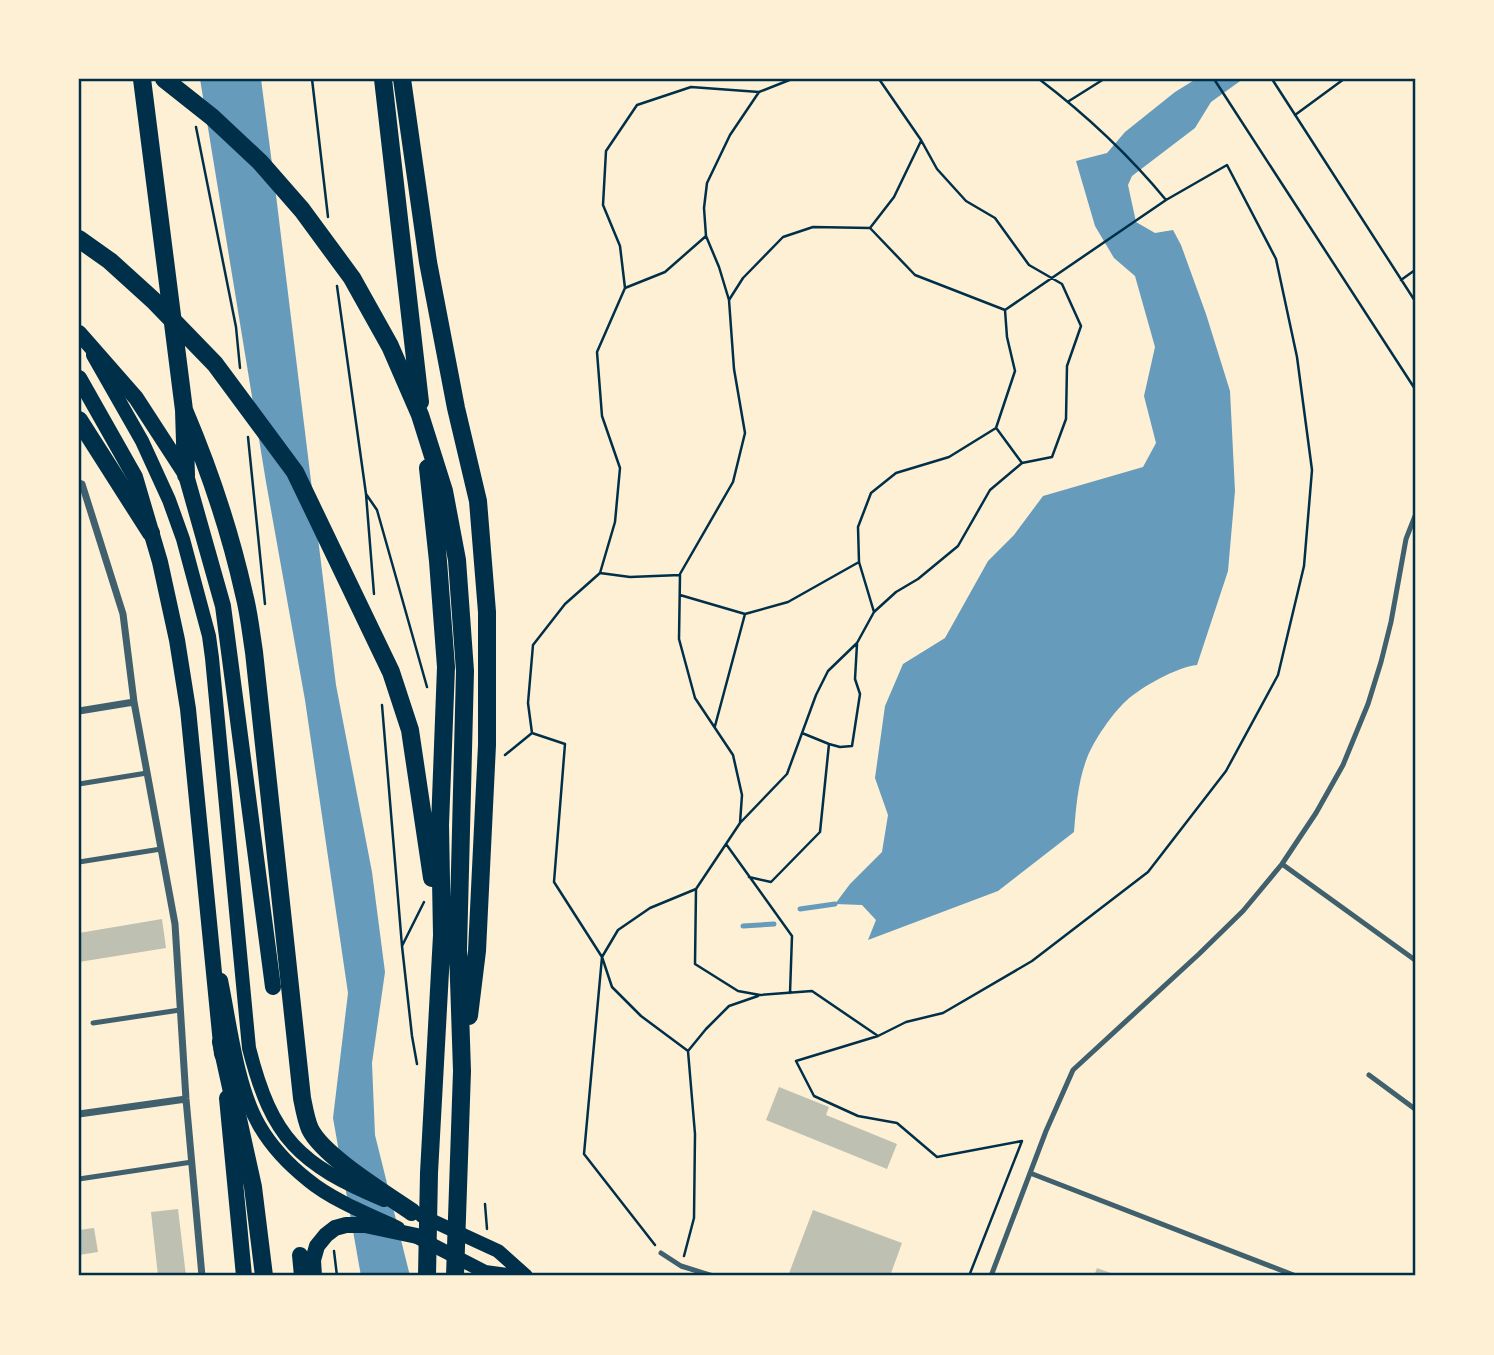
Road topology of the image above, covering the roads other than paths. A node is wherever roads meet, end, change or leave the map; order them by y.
1 (164, 79) edge
2 (383, 79) edge
3 (402, 79) edge
4 (144, 84) edge
5 (79, 239) edge
6 (83, 339) edge
7 (79, 378) edge
8 (184, 410) junction
9 (79, 420) edge
10 (186, 475) junction
11 (79, 483) edge
12 (1415, 516) edge
13 (151, 533) junction
14 (134, 702) junction
15 (79, 711) edge
16 (148, 773) junction
17 (79, 784) edge
18 (162, 849) junction
19 (79, 863) edge
20 (1282, 864) junction
21 (208, 917) junction
22 (442, 935) junction
23 (1415, 960) edge
24 (273, 987) dead end
25 (180, 1010) junction
26 (93, 1023) dead end
27 (221, 1042) junction
28 (462, 1071) junction
29 (1369, 1075) dead end
30 (186, 1099) junction
31 (1415, 1109) edge
32 (79, 1114) edge
33 (191, 1162) junction
34 (1030, 1173) junction
35 (79, 1179) edge
36 (412, 1212) junction
37 (417, 1236) junction
38 (662, 1253) road end
39 (300, 1255) dead end
40 (202, 1276) edge
41 (244, 1276) edge
42 (264, 1276) edge
43 (302, 1276) edge
44 (314, 1276) edge
45 (427, 1276) edge
46 (455, 1276) edge
47 (516, 1276) edge
48 (526, 1276) edge
49 (713, 1276) edge
50 (991, 1276) edge
51 (1296, 1276) edge

1 - 28 highway
2 - 22 highway
3 - 28 highway
4 - 8 highway
5 - 22 highway
6 - 10 main road
6 - 36 main road
7 - 13 main road
8 - 10 highway
8 - 36 highway
9 - 13 highway
10 - 24 main road
11 - 14 street
12 - 20 lane
13 - 21 main road
14 - 15 street
14 - 16 street
16 - 17 lane
16 - 18 street
18 - 19 lane
18 - 25 street
20 - 23 lane
20 - 34 lane
21 - 27 main road
21 - 37 main road
22 - 45 highway
25 - 26 lane
25 - 30 street
27 - 41 main road
27 - 42 highway
28 - 46 highway
29 - 31 lane
30 - 32 street
30 - 33 street
33 - 35 lane
33 - 40 street
34 - 50 lane
34 - 51 lane
36 - 48 main road
37 - 44 main road
37 - 47 main road
38 - 49 lane
39 - 43 main road

